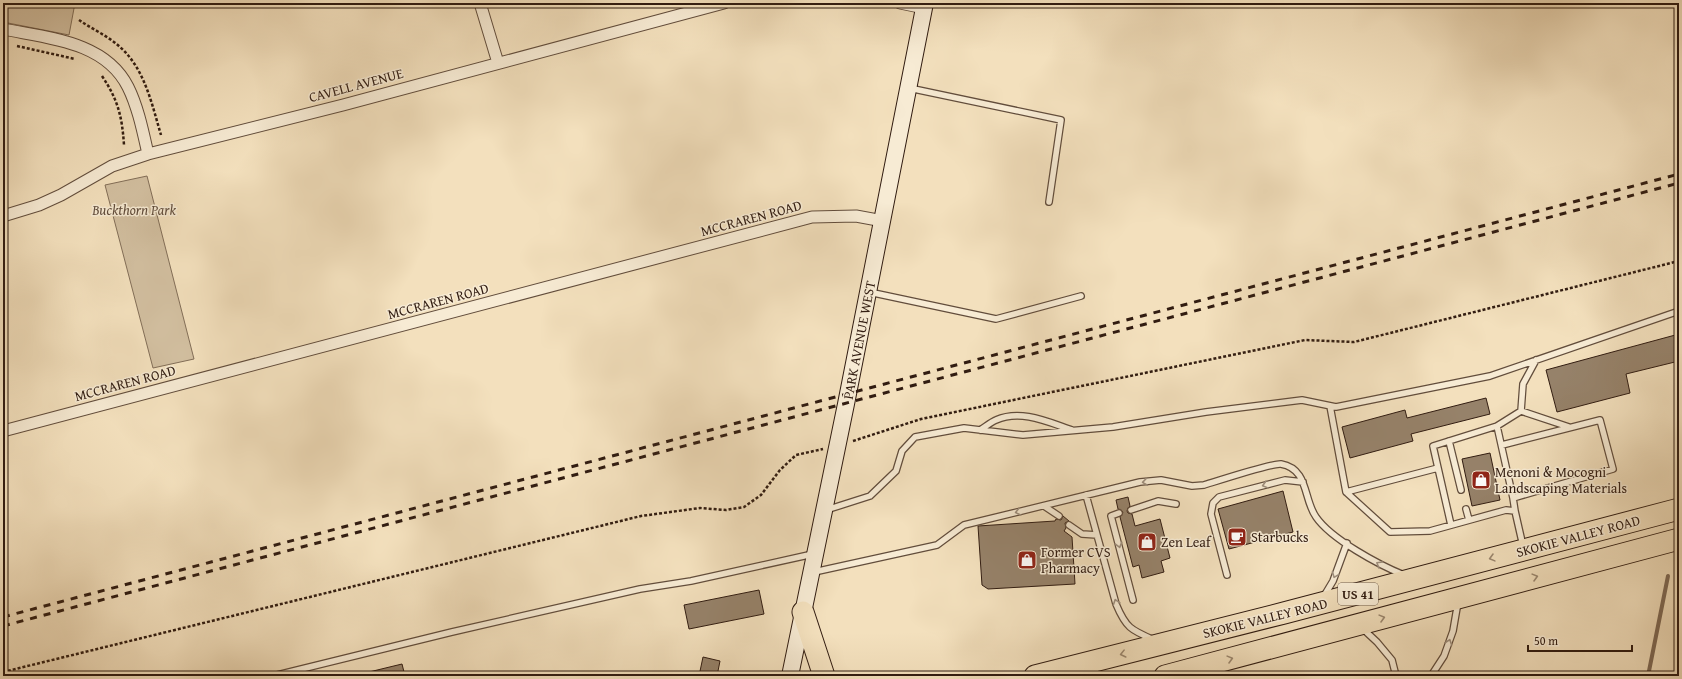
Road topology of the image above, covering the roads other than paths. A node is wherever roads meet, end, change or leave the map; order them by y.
1 (480, 3) edge
2 (900, 3) edge
3 (717, 4) edge
4 (924, 5) edge
5 (3, 29) edge
6 (498, 63) junction
7 (908, 88) junction
8 (148, 154) junction
9 (1049, 202) dead end
10 (3, 216) edge
11 (883, 221) junction
12 (868, 292) junction
13 (1081, 296) dead end
14 (1679, 311) edge
15 (1536, 360) junction
16 (1330, 406) junction
17 (1521, 411) junction
18 (1497, 426) junction
19 (1569, 427) junction
20 (980, 430) junction
21 (1074, 430) junction
22 (3, 431) edge
23 (1449, 441) junction
24 (1502, 444) junction
25 (1438, 468) junction
26 (1303, 482) junction
27 (1461, 490) dead end
28 (1346, 492) junction
29 (1086, 495) junction
30 (1513, 498) junction
31 (1176, 504) dead end
32 (1044, 506) junction
33 (1466, 509) dead end
34 (1679, 509) edge
35 (1131, 510) dead end
36 (824, 511) junction
37 (1515, 511) junction
38 (1120, 513) dead end
39 (1059, 516) dead end
40 (1469, 520) junction
41 (1069, 525) dead end
42 (1451, 525) junction
43 (1097, 535) junction
44 (1347, 543) junction
45 (1670, 543) edge
46 (1524, 550) junction
47 (815, 553) junction
48 (811, 572) junction
49 (1227, 575) dead end
50 (1414, 579) junction
51 (1459, 598) junction
52 (1133, 600) dead end
53 (1319, 604) junction
54 (803, 612) junction
55 (1357, 624) junction
56 (1164, 644) junction
57 (273, 676) edge
58 (790, 676) edge
59 (824, 676) edge
60 (1036, 676) edge
61 (1168, 676) edge
62 (1396, 676) edge
63 (1431, 676) edge

1 - 6 street
2 - 4 street
3 - 6 street, CAVELL AVENUE
4 - 7 street, PARK AVENUE WEST
5 - 8 street
6 - 8 street, CAVELL AVENUE
7 - 9 lane
7 - 11 street, PARK AVENUE WEST
8 - 10 street, CAVELL AVENUE
11 - 12 street, PARK AVENUE WEST
11 - 22 street, MCCRAREN ROAD
12 - 13 lane
12 - 36 street, PARK AVENUE WEST
14 - 15 lane
15 - 16 lane
15 - 17 lane
16 - 21 lane
16 - 28 lane
17 - 18 lane
17 - 19 lane
18 - 23 lane
18 - 24 lane
19 - 24 lane
19 - 30 lane
20 - 21 lane
20 - 21 lane
20 - 36 lane
23 - 25 lane
23 - 27 lane
24 - 30 lane
25 - 28 lane
25 - 42 lane
26 -> 29 lane
26 - 44 lane
26 -> 49 lane
28 - 42 lane
29 - 32 lane
29 - 43 lane
30 - 37 lane
31 - 35 lane
32 - 39 lane
32 -> 48 lane
33 - 40 lane
34 - 46 highway, SKOKIE VALLEY ROAD / US 41
36 - 47 street, PARK AVENUE WEST
37 - 40 lane
37 - 46 lane
38 -> 52 lane
40 - 42 lane
41 - 43 lane
56 -> 43 lane
50 -> 44 lane
44 -> 53 lane
51 -> 45 highway, SKOKIE VALLEY ROAD / US 41
46 -> 50 highway, SKOKIE VALLEY ROAD / US 41
47 - 48 street, PARK AVENUE WEST
47 - 57 lane
48 - 54 street, PARK AVENUE WEST
50 - 53 highway, SKOKIE VALLEY ROAD / US 41
55 -> 51 highway, SKOKIE VALLEY ROAD / US 41
63 -> 51 lane
53 - 56 highway, SKOKIE VALLEY ROAD / US 41
54 - 58 street, PARK AVENUE WEST
54 - 59 highway
61 -> 55 highway, SKOKIE VALLEY ROAD / US 41
55 - 62 lane
56 -> 60 highway, SKOKIE VALLEY ROAD / US 41

